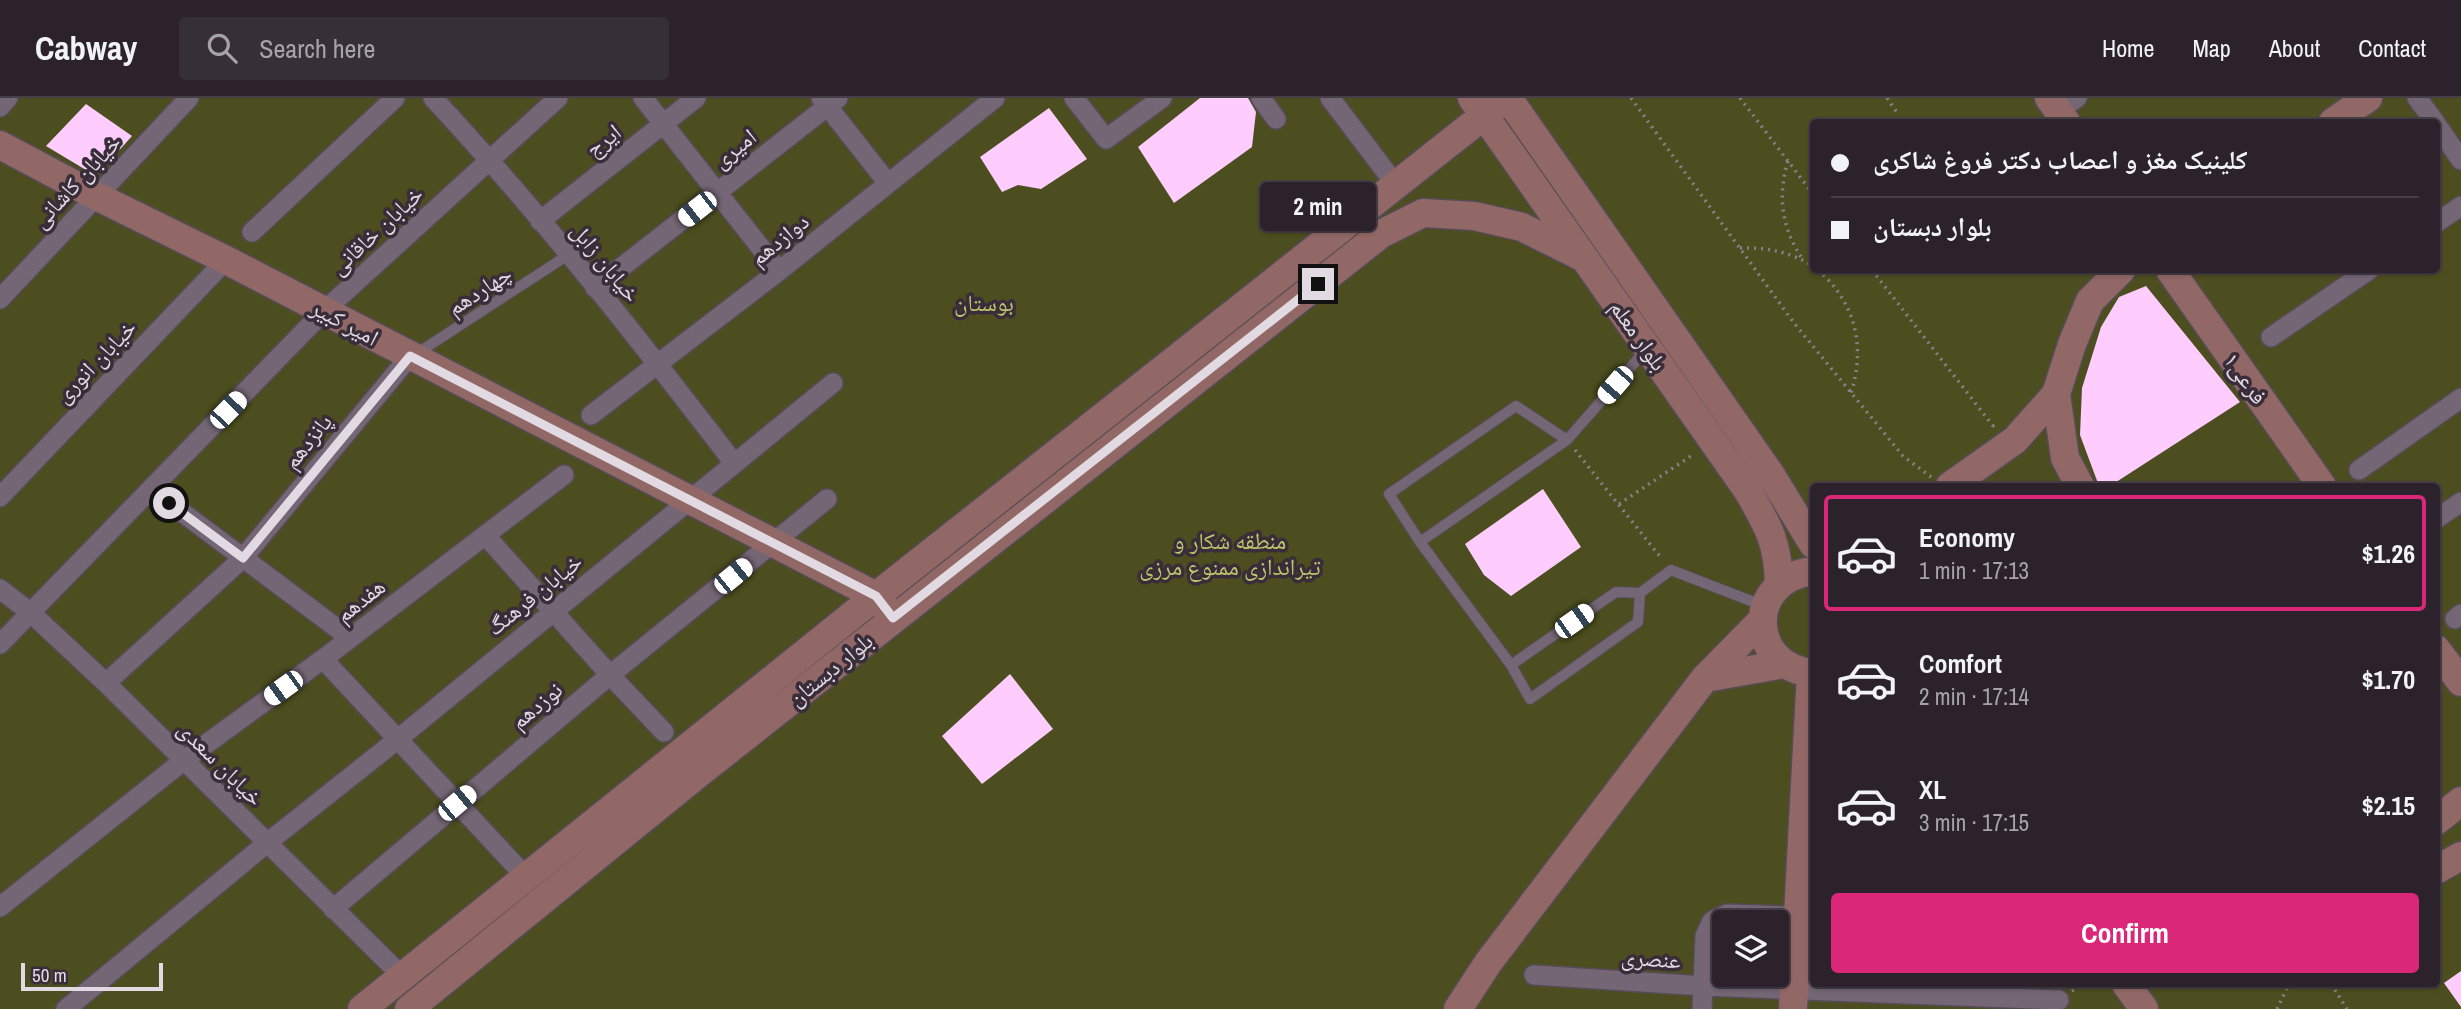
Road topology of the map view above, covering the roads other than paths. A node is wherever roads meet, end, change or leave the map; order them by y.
1 (8, 98) edge
2 (189, 98) edge
3 (394, 98) edge
4 (433, 98) edge
5 (558, 98) edge
6 (643, 98) edge
7 (696, 98) edge
8 (995, 98) edge
9 (1074, 98) edge
10 (1162, 98) edge
11 (1261, 98) edge
12 (1330, 98) edge
13 (2368, 98) edge
14 (2417, 98) edge
15 (829, 101) edge
16 (1493, 102) edge
17 (0, 107) edge
18 (1276, 119) dead end
19 (2337, 119) edge
20 (2432, 119) edge
21 (662, 124) junction
22 (2440, 130) edge
23 (0, 145) edge
24 (489, 158) junction
25 (2461, 160) edge
26 (887, 182) junction
27 (1396, 185) junction
28 (717, 193) junction
29 (96, 196) junction
30 (2461, 206) edge
31 (540, 220) junction
32 (2440, 220) edge
33 (252, 232) dead end
34 (568, 255) junction
35 (1584, 258) junction
36 (226, 260) junction
37 (779, 271) junction
38 (2118, 273) edge
39 (2172, 273) edge
40 (2365, 273) edge
41 (595, 288) junction
42 (0, 299) edge
43 (324, 311) junction
44 (2271, 337) dead end
45 (1648, 348) junction
46 (410, 356) junction
47 (657, 364) junction
48 (833, 383) dead end
49 (2056, 394) junction
50 (2461, 398) edge
51 (591, 415) dead end
52 (1567, 440) junction
53 (734, 463) junction
54 (2359, 470) dead end
55 (564, 475) dead end
56 (1943, 483) edge
57 (2078, 483) edge
58 (2320, 483) edge
59 (151, 489) junction
60 (0, 497) edge
61 (689, 499) junction
62 (827, 499) dead end
63 (2461, 502) edge
64 (2440, 516) edge
65 (485, 535) junction
66 (1810, 539) edge
67 (1420, 542) junction
68 (774, 543) junction
69 (243, 558) junction
70 (1810, 572) edge
71 (0, 589) edge
72 (1640, 593) junction
73 (876, 596) junction
74 (1768, 603) junction
75 (552, 611) junction
76 (31, 613) junction
77 (893, 618) junction
78 (350, 638) junction
79 (0, 644) edge
80 (2440, 654) edge
81 (323, 659) junction
82 (1784, 664) junction
83 (1511, 665) junction
84 (1810, 672) edge
85 (610, 675) junction
86 (1705, 678) junction
87 (2461, 682) edge
88 (106, 683) junction
89 (1810, 721) edge
90 (664, 732) dead end
91 (398, 739) junction
92 (183, 761) junction
93 (2461, 801) edge
94 (457, 803) junction
95 (2440, 818) edge
96 (267, 843) junction
97 (2461, 856) edge
98 (2440, 868) edge
99 (527, 878) junction
100 (0, 907) edge
101 (334, 909) junction
102 (1805, 917) edge
103 (1534, 975) dead end
104 (404, 977) junction
105 (1704, 986) junction
106 (2128, 987) edge
107 (2148, 987) edge
108 (1888, 995) edge
109 (1793, 1000) edge
110 (2059, 1000) dead end
111 (66, 1009) edge
112 (362, 1009) edge
113 (409, 1009) edge
114 (1458, 1009) edge
115 (1702, 1009) edge
116 (2144, 1009) edge
117 (2164, 1009) edge

1 - 17 street
2 - 29 street, خیابان کاشانی
3 - 33 street
4 - 24 street, خیابان زابل
5 - 24 street, خیابان خاقانی
6 - 21 street
7 - 21 street, ایرج
8 - 26 street, دوازدهم
9 - 10 street
11 - 18 street
12 - 27 street
13 - 19 street
14 - 20 street
15 - 26 street
15 - 28 street, امیری
16 - 27 street, بلوار دبستان
16 - 35 street, بلوار معلم
16 - 66 street, بلوار معلم
21 - 28 street
21 - 31 street, ایرج
22 - 25 street
23 - 29 street, امیر کبیر
24 - 31 street, خیابان زابل
24 - 43 street, خیابان خاقانی
26 - 37 street, دوازدهم
27 - 73 street, بلوار دبستان
28 - 37 street
28 - 41 street, امیری
29 - 36 street, امیر کبیر
29 - 42 street, خیابان کاشانی
30 - 32 street
31 - 34 street, خیابان زابل
34 - 41 street, خیابان زابل
34 - 46 lane, چهاردهم
35 - 45 street, بلوار معلم
35 - 77 street, بلوار دبستان
36 - 43 street, امیر کبیر
36 - 60 street, خیابان انوری
37 - 47 street, دوازدهم
38 - 49 street
39 - 58 street, فرعی۱
40 - 44 street
41 - 47 street, خیابان زابل
43 - 46 street, امیر کبیر
43 - 59 street, خیابان خاقانی
45 - 52 lane
45 - 74 street, بلوار معلم
46 - 61 street, امیر کبیر
46 - 69 street, پانزدهم
47 - 51 street, دوازدهم
47 - 53 street, خیابان زابل
48 - 53 street, خیابان فرهنگ
49 - 56 street
49 - 57 street
50 - 54 street
52 - 67 lane
52 - 67 lane
53 - 61 street, خیابان فرهنگ
55 - 65 street, هفدهم
59 - 69 street
59 - 76 street, خیابان خاقانی
61 - 68 street, امیر کبیر
61 - 75 street, خیابان فرهنگ
62 - 68 street, نوزدهم
63 - 64 street
65 - 75 street
65 - 78 street, هفدهم
67 - 83 lane
68 - 73 street, امیر کبیر
68 - 85 street, نوزدهم
69 - 78 street
69 - 88 street, پانزدهم
70 - 74 street
71 - 76 street, خیابان سعدی
72 - 74 lane
72 - 83 lane
72 - 83 lane
73 - 77 street
73 - 99 street, بلوار دبستان
74 - 82 street, بلوار معلم
74 - 86 street
75 - 85 street
75 - 91 street, خیابان فرهنگ
76 - 79 street, خیابان خاقانی
76 - 88 street, خیابان سعدی
77 - 113 street, بلوار دبستان
78 - 81 street, هفدهم
80 - 87 street
81 - 91 street
81 - 92 street, هفدهم
82 - 84 street
82 - 86 street
85 - 90 street
85 - 94 street, نوزدهم
86 - 114 street
88 - 92 street, خیابان سعدی
89 - 102 street
91 - 94 street
91 - 96 street, خیابان فرهنگ
92 - 96 street, خیابان سعدی
92 - 100 street
93 - 95 street
94 - 99 street
94 - 101 street, نوزدهم
96 - 101 street, خیابان سعدی
96 - 111 street, خیابان فرهنگ
97 - 98 street
99 - 104 street, بلوار دبستان
101 - 104 street, خیابان سعدی
102 - 105 street
102 - 109 street
103 - 105 street, عنصری
104 - 112 street, بلوار دبستان
105 - 109 street, عنصری
105 - 115 street
106 - 116 street
107 - 117 street
108 - 109 street, عنصری
108 - 110 street, عنصری

